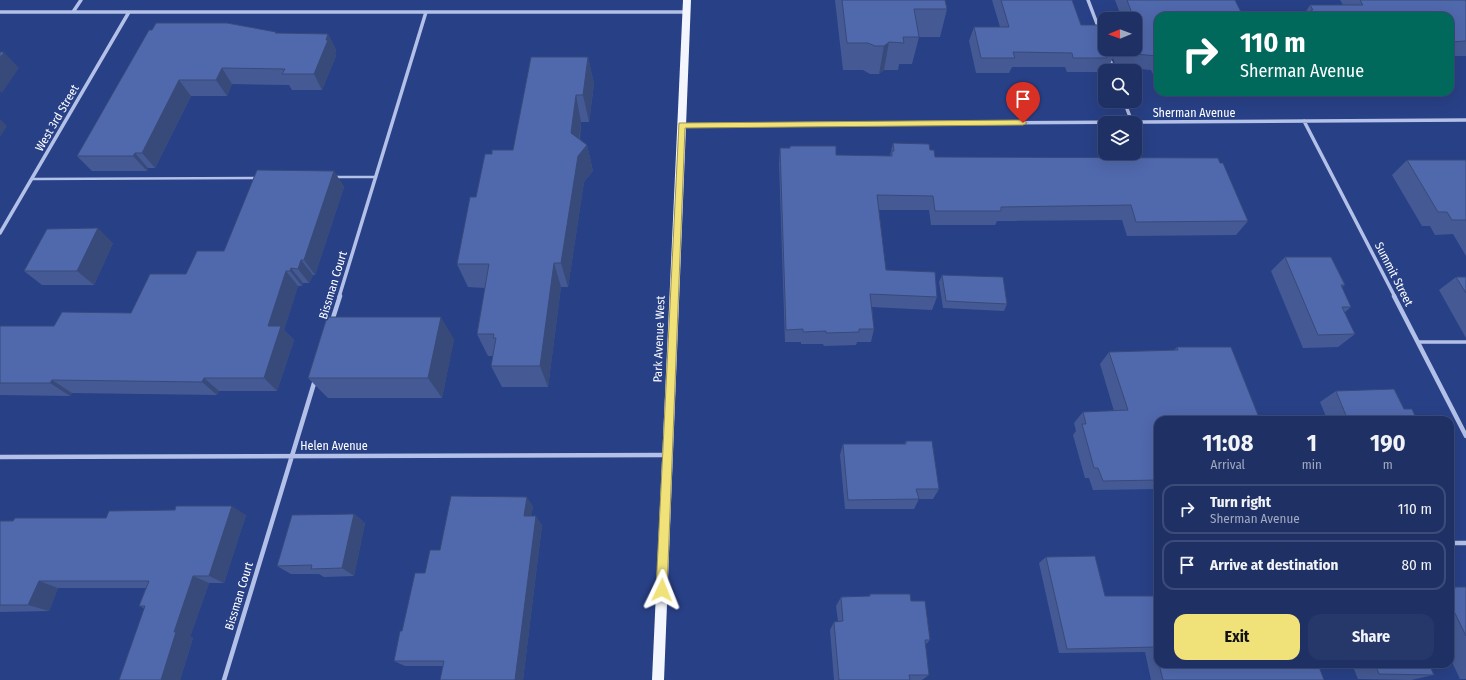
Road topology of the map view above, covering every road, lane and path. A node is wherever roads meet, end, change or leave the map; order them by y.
1 (81, 0) edge
2 (687, 0) edge
3 (1088, 0) edge
4 (0, 12) edge
5 (73, 12) junction
6 (129, 12) junction
7 (426, 12) junction
8 (686, 12) junction
9 (1098, 28) edge
10 (1466, 120) edge
11 (1304, 121) junction
12 (1098, 122) edge
13 (1142, 122) edge
14 (682, 125) junction
15 (376, 177) junction
16 (32, 178) junction
17 (259, 178) edge
18 (329, 178) edge
19 (0, 233) edge
20 (330, 328) edge
21 (1418, 342) junction
22 (1466, 342) edge
23 (317, 373) edge
24 (1466, 436) edge
25 (668, 455) junction
26 (292, 456) junction
27 (0, 457) edge
28 (1454, 543) edge
29 (1466, 543) edge
30 (224, 680) edge
31 (658, 680) edge

1 - 5 street
2 - 8 main road, Park Avenue West
3 - 9 street
4 - 5 street
5 - 6 street
6 - 7 street
6 - 16 street, West 3rd Street
7 - 8 street
7 - 15 street, Bissman Court
8 - 14 main road, Park Avenue West
10 - 11 street, Sherman Avenue
11 - 13 street, Sherman Avenue
11 - 21 street, Summit Street
12 - 14 street, Sherman Avenue
14 - 25 main road, Park Avenue West
15 - 18 lane
15 - 20 street, Bissman Court
16 - 17 lane
16 - 19 street, West 3rd Street
21 - 22 lane
21 - 24 street, Summit Street
23 - 26 street, Bissman Court
25 - 26 street, Helen Avenue
25 - 31 main road, Park Avenue West
26 - 27 street, Helen Avenue
26 - 30 street, Bissman Court
28 - 29 street

